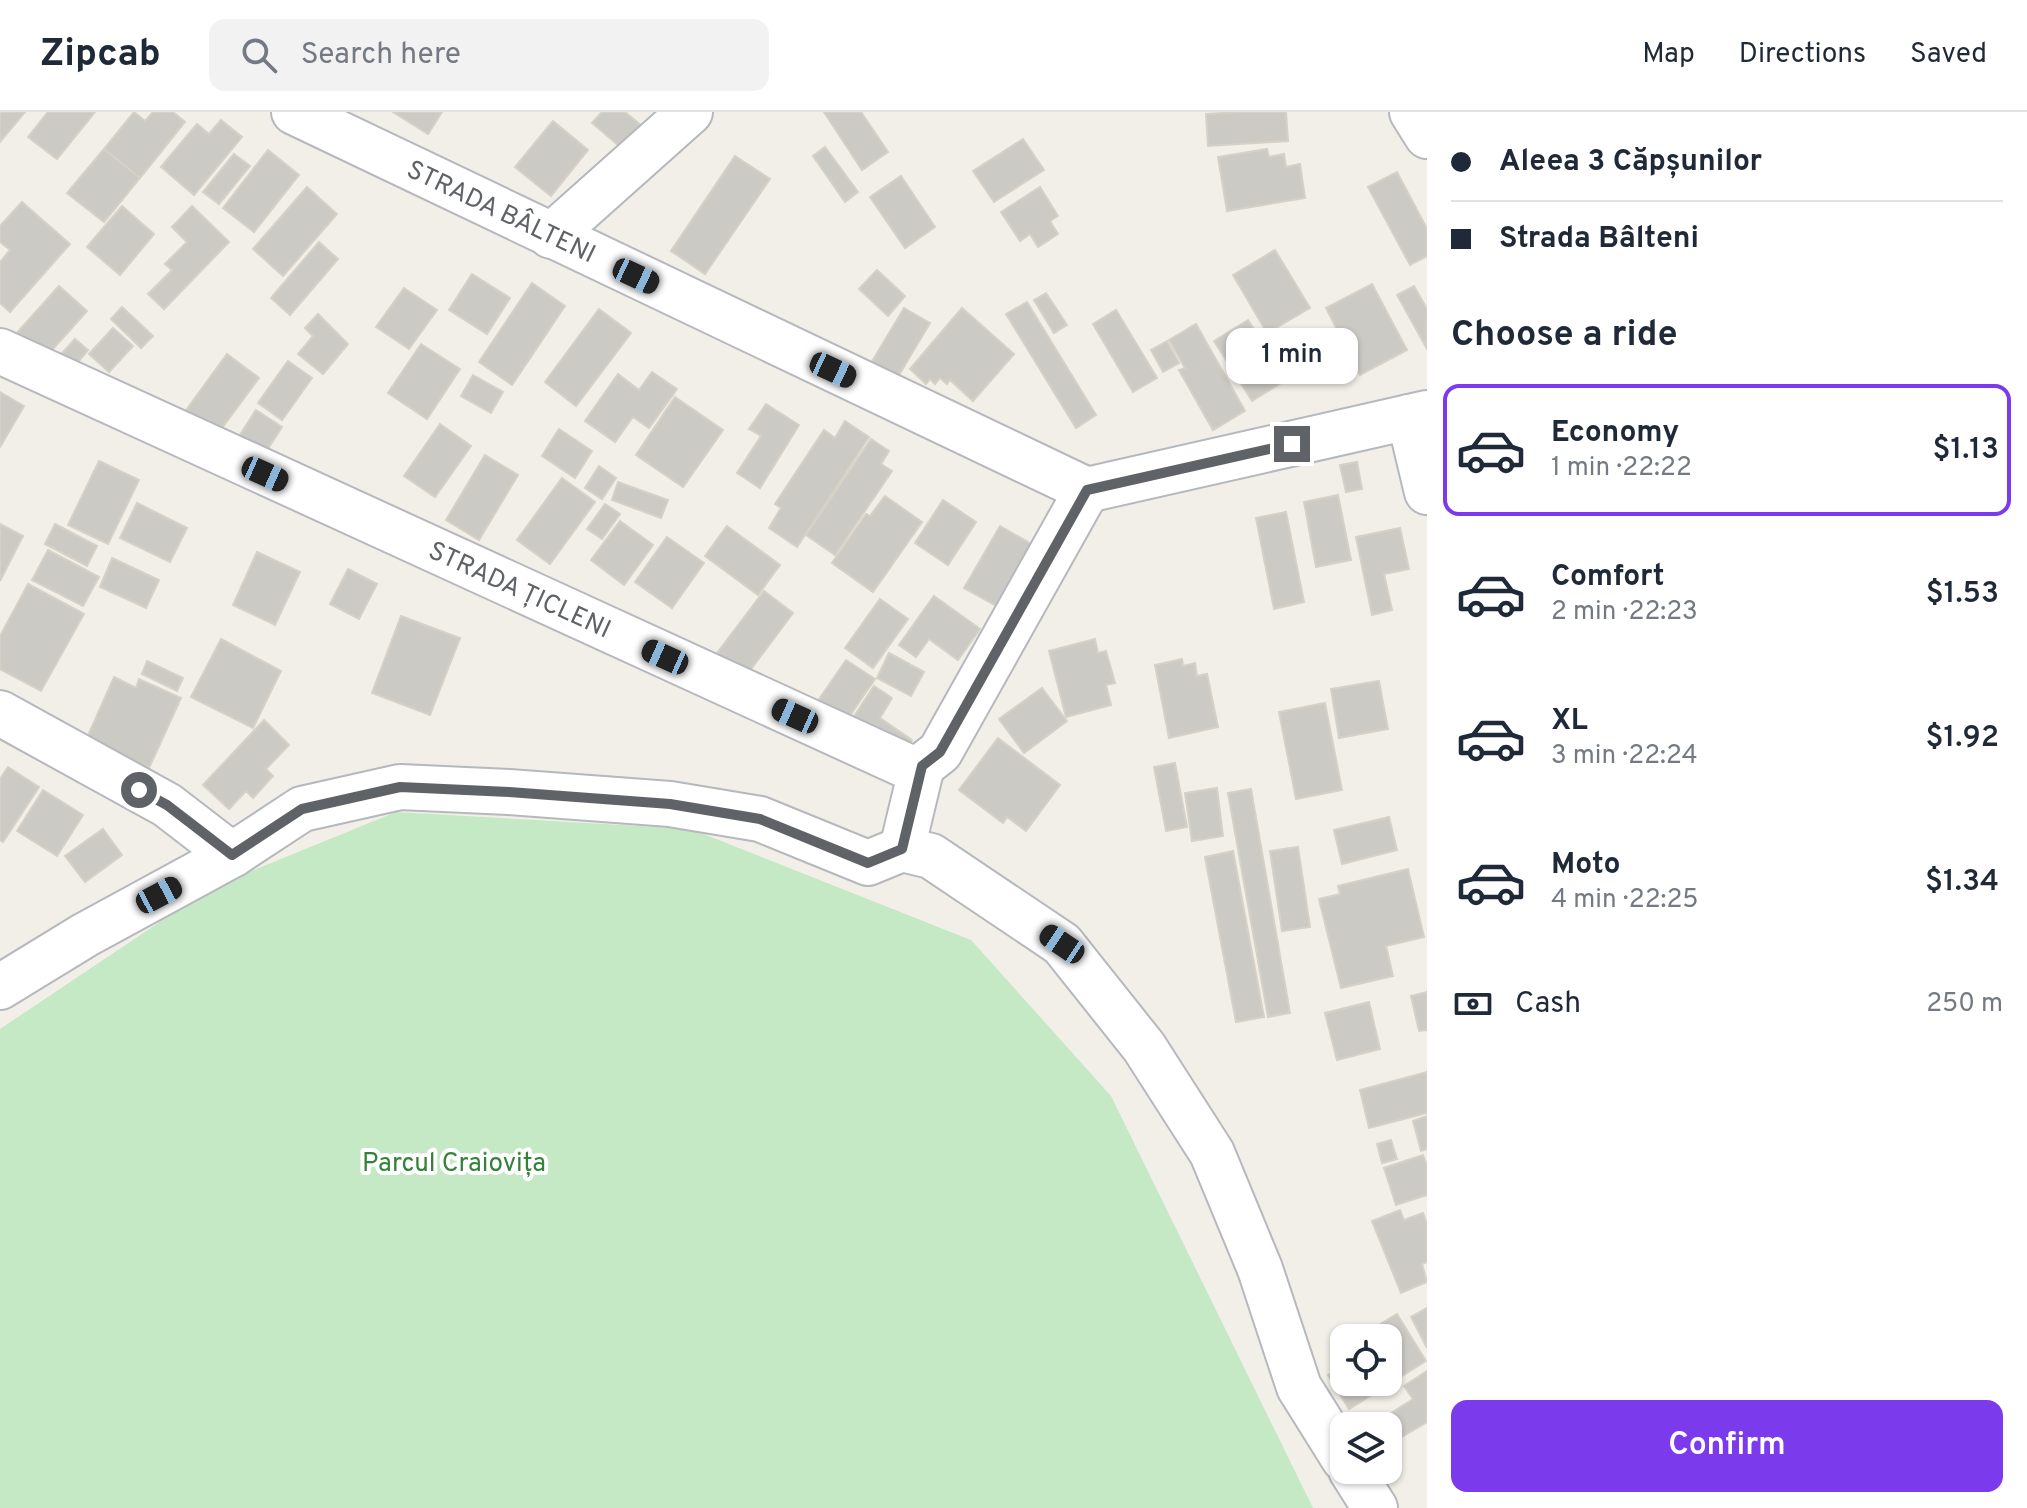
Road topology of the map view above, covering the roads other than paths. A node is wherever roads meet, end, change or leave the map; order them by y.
1 (294, 112) edge
2 (690, 112) edge
3 (1412, 112) edge
4 (1427, 136) edge
5 (551, 236) junction
6 (0, 351) edge
7 (1418, 415) edge
8 (1087, 490) junction
9 (1427, 492) edge
10 (0, 713) edge
11 (922, 766) junction
12 (902, 849) junction
13 (232, 855) junction
14 (0, 987) edge
15 (1330, 1437) edge
16 (1360, 1484) edge
17 (1375, 1508) edge

1 - 5 street, STRADA BÂLTENI
2 - 5 street
3 - 4 street
5 - 8 street, STRADA BÂLTENI
6 - 11 street, STRADA ȚICLENI
7 - 8 street
7 - 9 street
8 - 11 street
10 - 13 street
11 - 12 street
12 - 13 street
12 - 15 street
13 - 14 street
16 - 17 street

